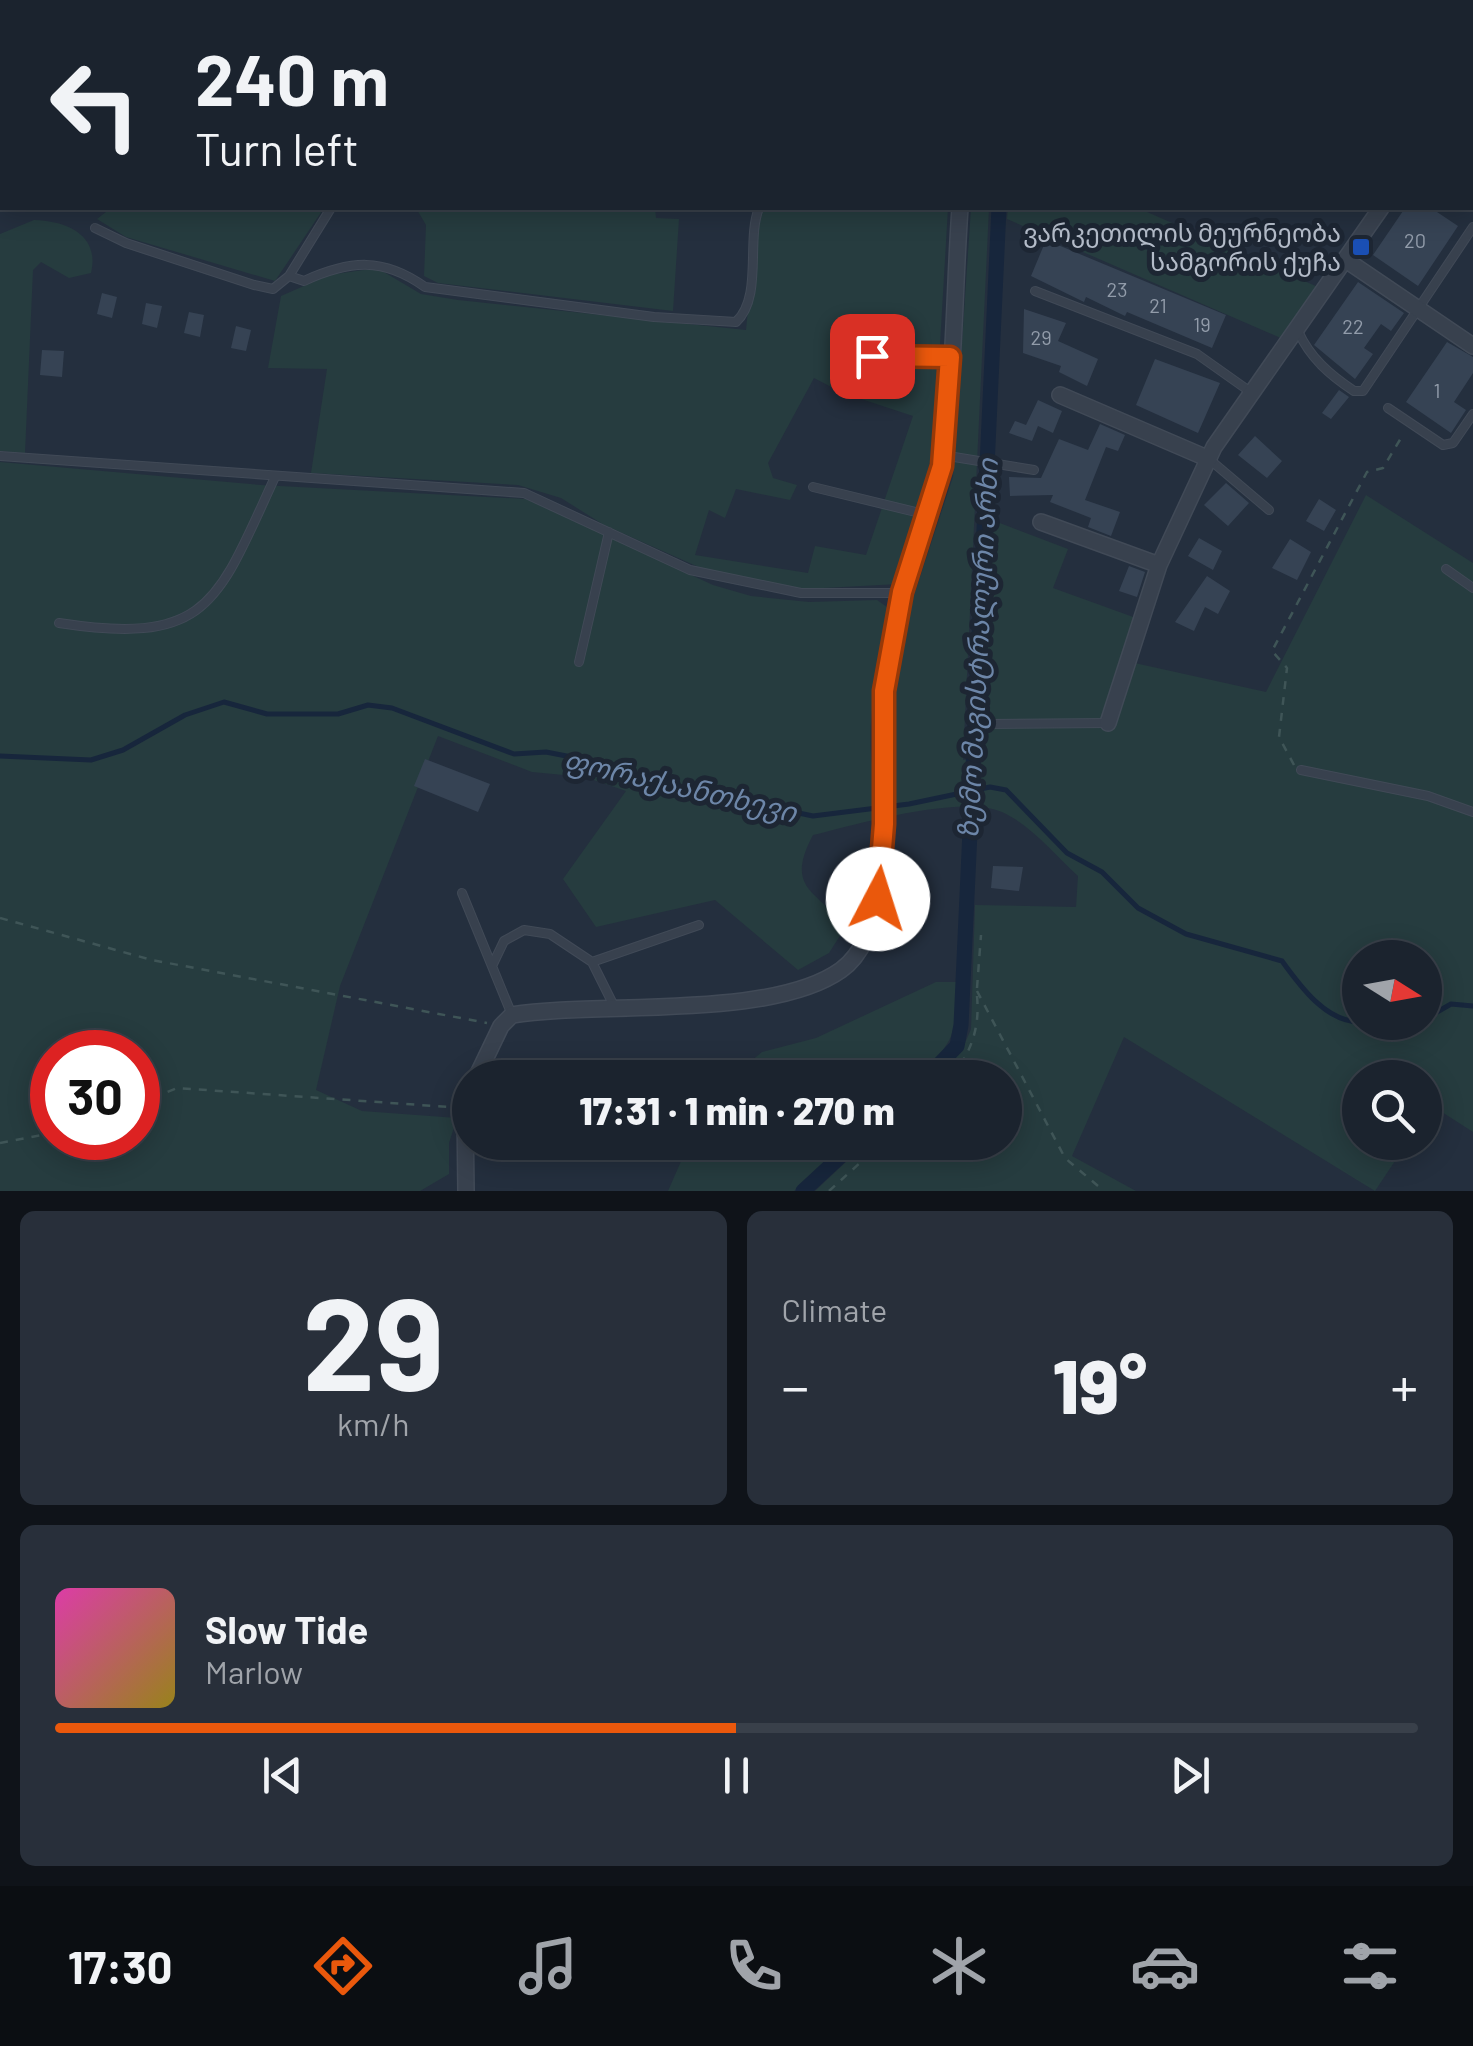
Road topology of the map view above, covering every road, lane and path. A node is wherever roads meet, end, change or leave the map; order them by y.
1 (331, 210) edge
2 (757, 210) edge
3 (960, 210) edge
4 (1380, 210) edge
5 (95, 228) dead end
6 (1473, 228) edge
7 (1346, 260) junction
8 (290, 276) junction
9 (1036, 291) dead end
10 (1416, 308) junction
11 (1297, 330) junction
12 (1473, 346) edge
13 (872, 356) dead end
14 (950, 357) junction
15 (1252, 393) junction
16 (1060, 395) dead end
17 (1388, 408) dead end
18 (1473, 414) edge
19 (1410, 423) junction
20 (0, 456) edge
21 (948, 456) junction
22 (1209, 458) junction
23 (1034, 470) dead end
24 (275, 477) junction
25 (813, 487) dead end
26 (1269, 510) dead end
27 (928, 515) junction
28 (1042, 522) dead end
29 (608, 532) junction
30 (1159, 565) junction
31 (1446, 569) dead end
32 (1473, 588) edge
33 (902, 592) junction
34 (58, 622) dead end
35 (579, 662) dead end
36 (1108, 723) joint
37 (985, 724) dead end
38 (1301, 770) joint
39 (1473, 812) edge
40 (462, 894) dead end
41 (0, 918) edge
42 (698, 925) dead end
43 (981, 935) dead end
44 (592, 962) junction
45 (494, 964) junction
46 (977, 991) junction
47 (616, 1010) junction
48 (507, 1020) junction
49 (486, 1060) edge
50 (964, 1060) edge
51 (160, 1095) edge
52 (452, 1102) edge
53 (30, 1137) edge
54 (0, 1142) edge
55 (467, 1160) edge
56 (863, 1160) edge
57 (466, 1191) edge
58 (829, 1191) edge
59 (1104, 1191) edge

1 - 8 lane
2 - 8 lane
3 - 14 street
4 - 7 street
5 - 8 lane
6 - 10 lane
7 - 10 street
7 - 11 street
9 - 15 lane
10 - 11 lane
10 - 12 street
11 - 15 street
13 - 14 lane
14 - 21 street
15 - 22 street
16 - 22 street
17 - 19 lane
18 - 19 lane
19 - 38 path
20 - 24 lane
21 - 23 lane
21 - 27 street
22 - 26 lane
22 - 30 street
24 - 29 lane
24 - 34 lane
25 - 27 lane
27 - 33 street
28 - 30 street
29 - 33 lane
29 - 35 lane
30 - 36 street
31 - 32 lane
33 - 47 street
36 - 37 lane
38 - 39 lane
40 - 45 lane
41 - 48 path
42 - 44 lane
43 - 46 path
44 - 45 lane
44 - 47 lane
45 - 48 lane
46 - 50 path
46 - 59 path
47 - 48 street
48 - 49 street
51 - 52 path
53 - 54 path
55 - 57 street
56 - 58 path

